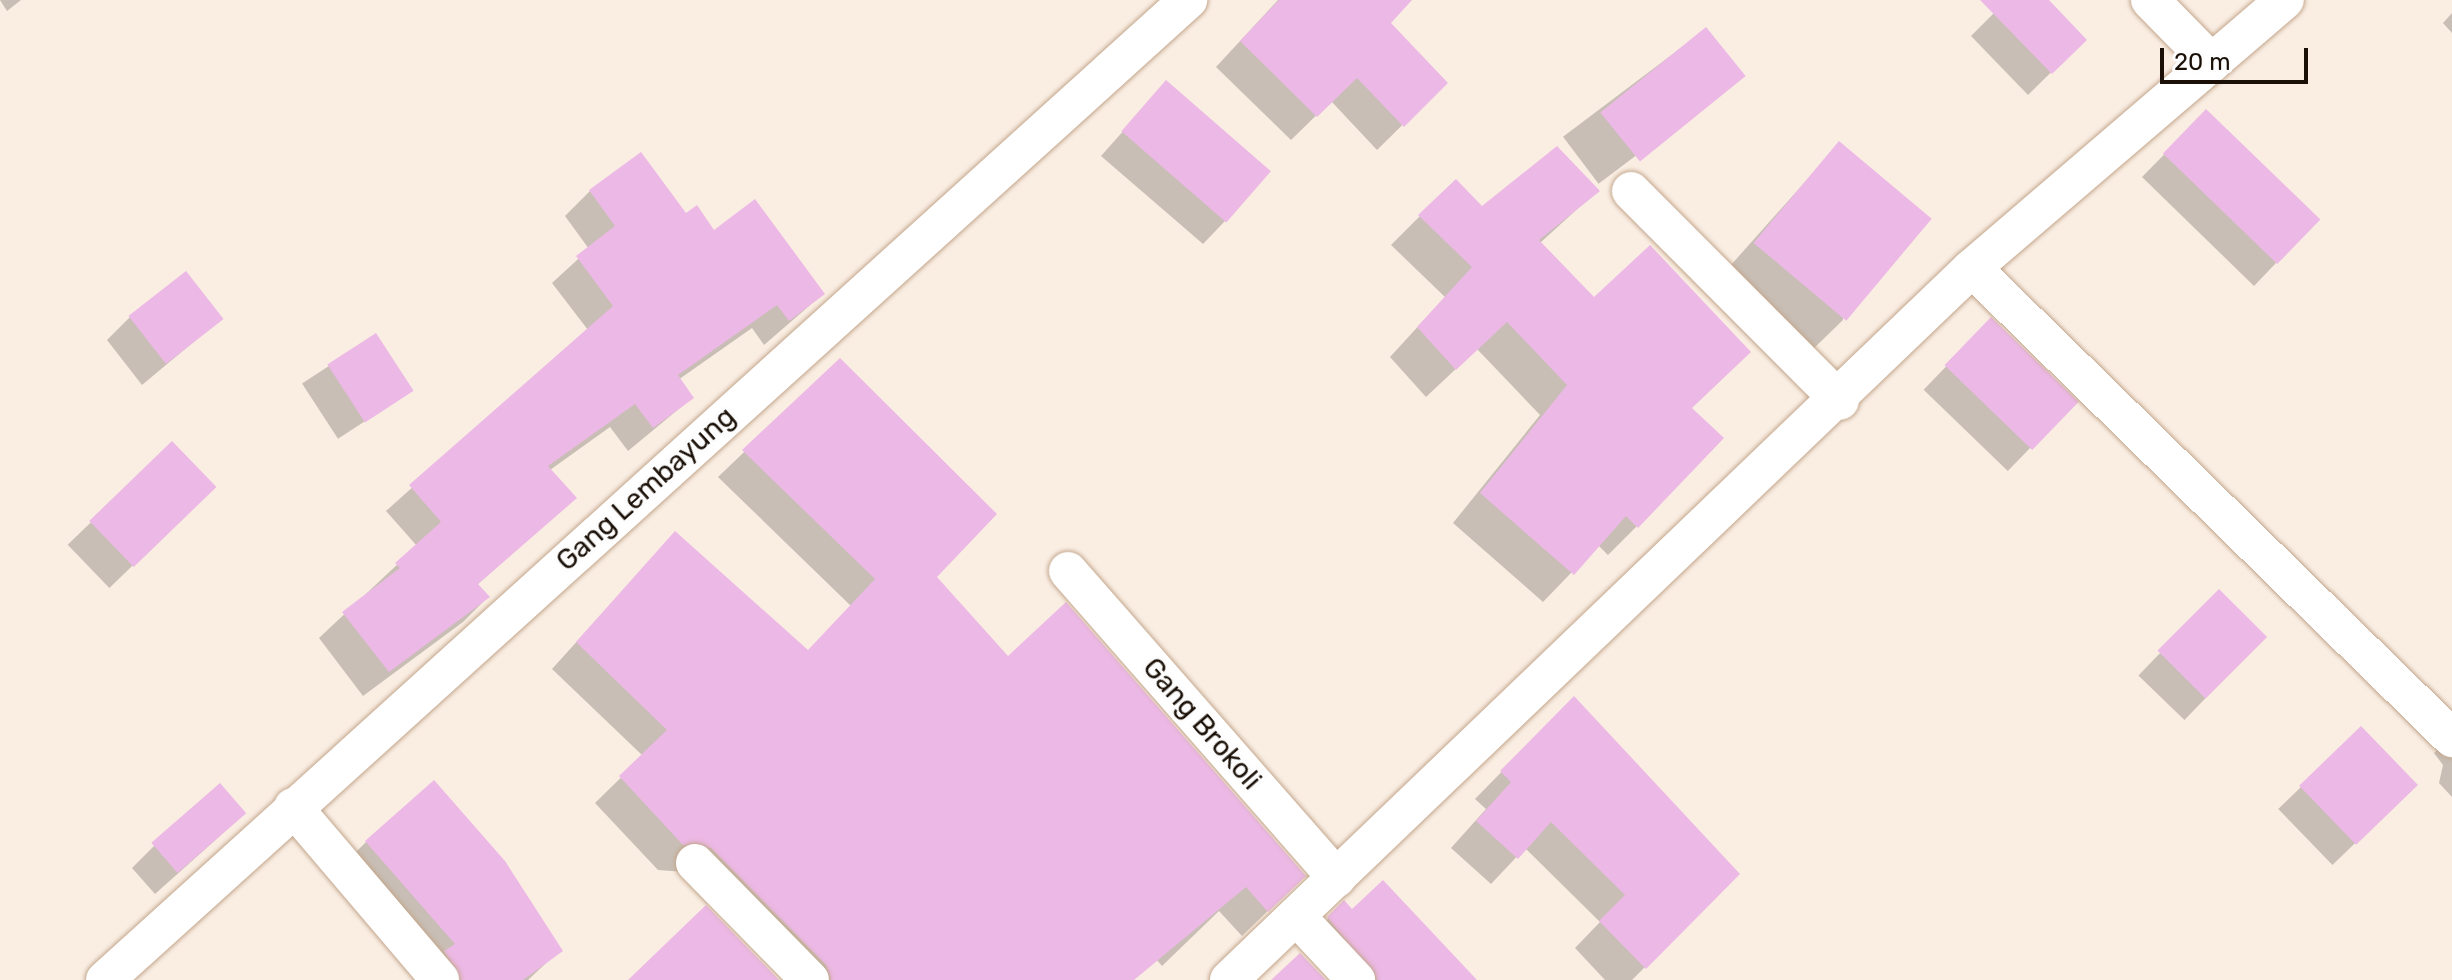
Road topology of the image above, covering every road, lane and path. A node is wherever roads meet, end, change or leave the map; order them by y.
1 (1188, 0) edge
2 (2150, 0) edge
3 (2285, 0) edge
4 (2212, 63) junction
5 (1631, 191) dead end
6 (1972, 268) junction
7 (1840, 401) junction
8 (1068, 571) dead end
9 (2452, 738) edge
10 (293, 807) junction
11 (695, 863) dead end
12 (1337, 878) junction
13 (1296, 916) junction
14 (105, 980) edge
15 (440, 980) edge
16 (810, 980) edge
17 (1229, 980) edge
18 (1356, 980) edge

1 - 10 street, Gang Lembayung
2 - 4 street
3 - 4 street
4 - 6 street
5 - 7 street
6 - 7 street
6 - 9 street
7 - 12 street
8 - 12 street, Gang Brokoli
10 - 14 street, Gang Lembayung
10 - 15 street
11 - 16 street
12 - 13 street
13 - 17 street
13 - 18 street

